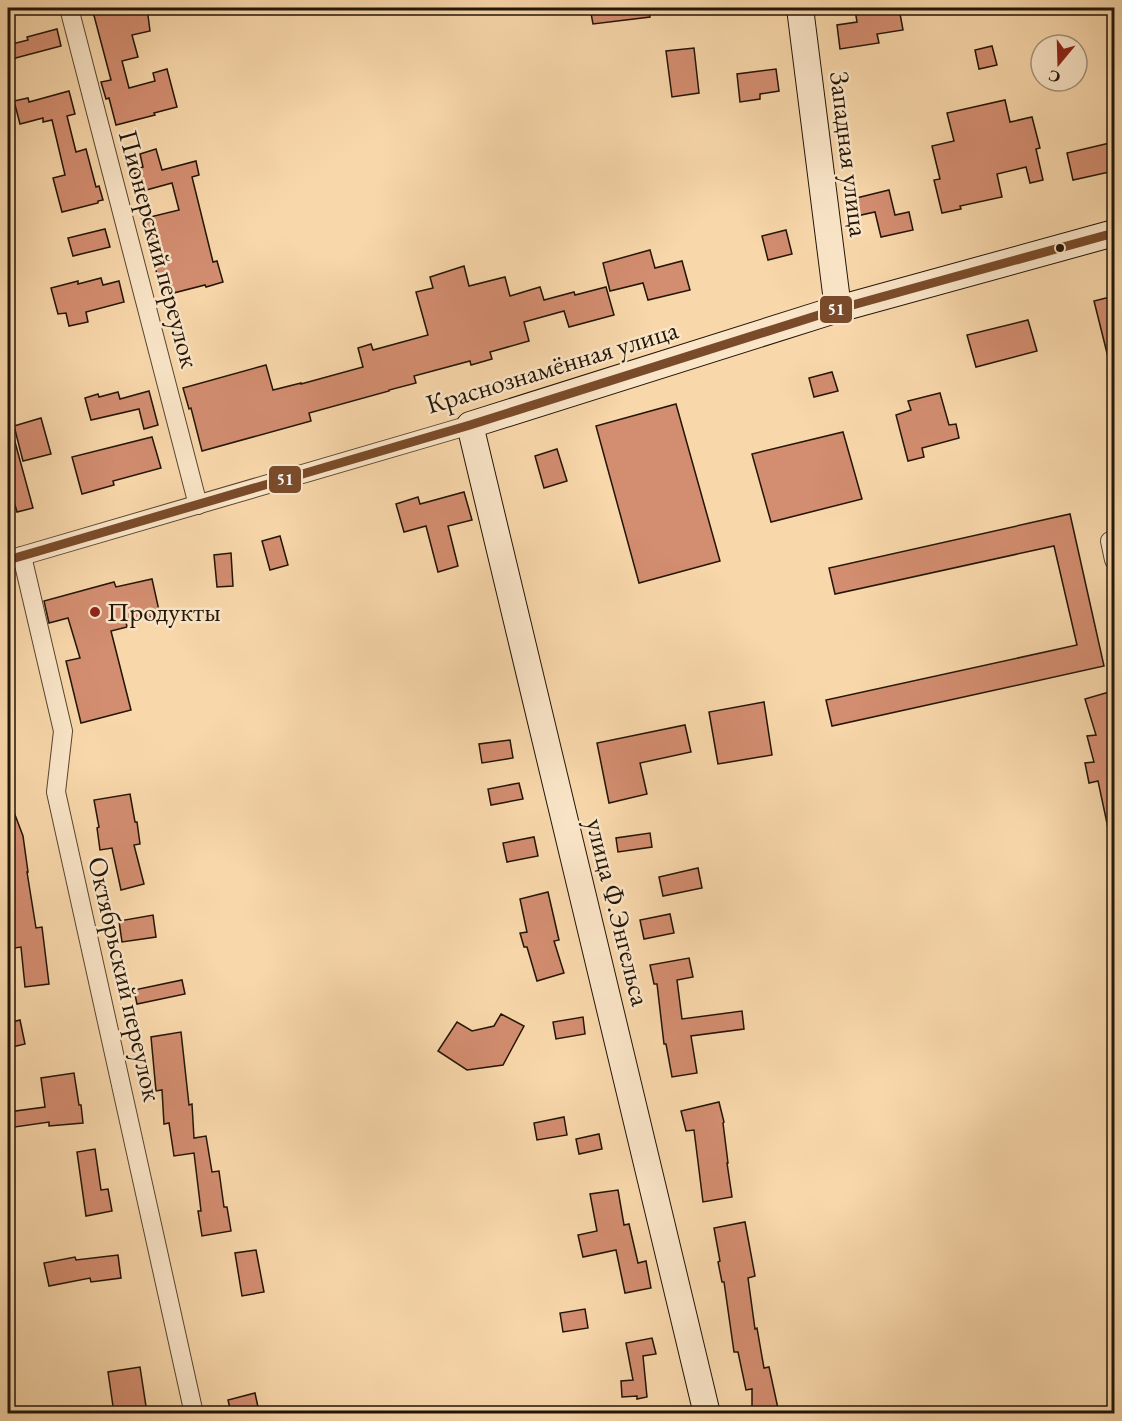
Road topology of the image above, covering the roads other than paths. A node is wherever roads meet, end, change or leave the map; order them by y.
1 (69, 8) edge
2 (800, 8) edge
3 (1114, 233) edge
4 (838, 309) junction
5 (470, 425) junction
6 (198, 505) junction
7 (1110, 541) dead end
8 (15, 558) edge
9 (1114, 560) edge
10 (194, 1413) edge
11 (707, 1413) edge

1 - 6 street, Пионерский переулок
2 - 4 main road, Западная улица
3 - 4 main road, Краснознамённая улица
4 - 5 main road, Краснознамённая улица
5 - 6 street, Краснознамённая улица
5 - 11 main road, улица Ф.Энгельса
6 - 8 street, Краснознамённая улица
7 - 9 street
8 - 10 street, Октябрьский переулок

